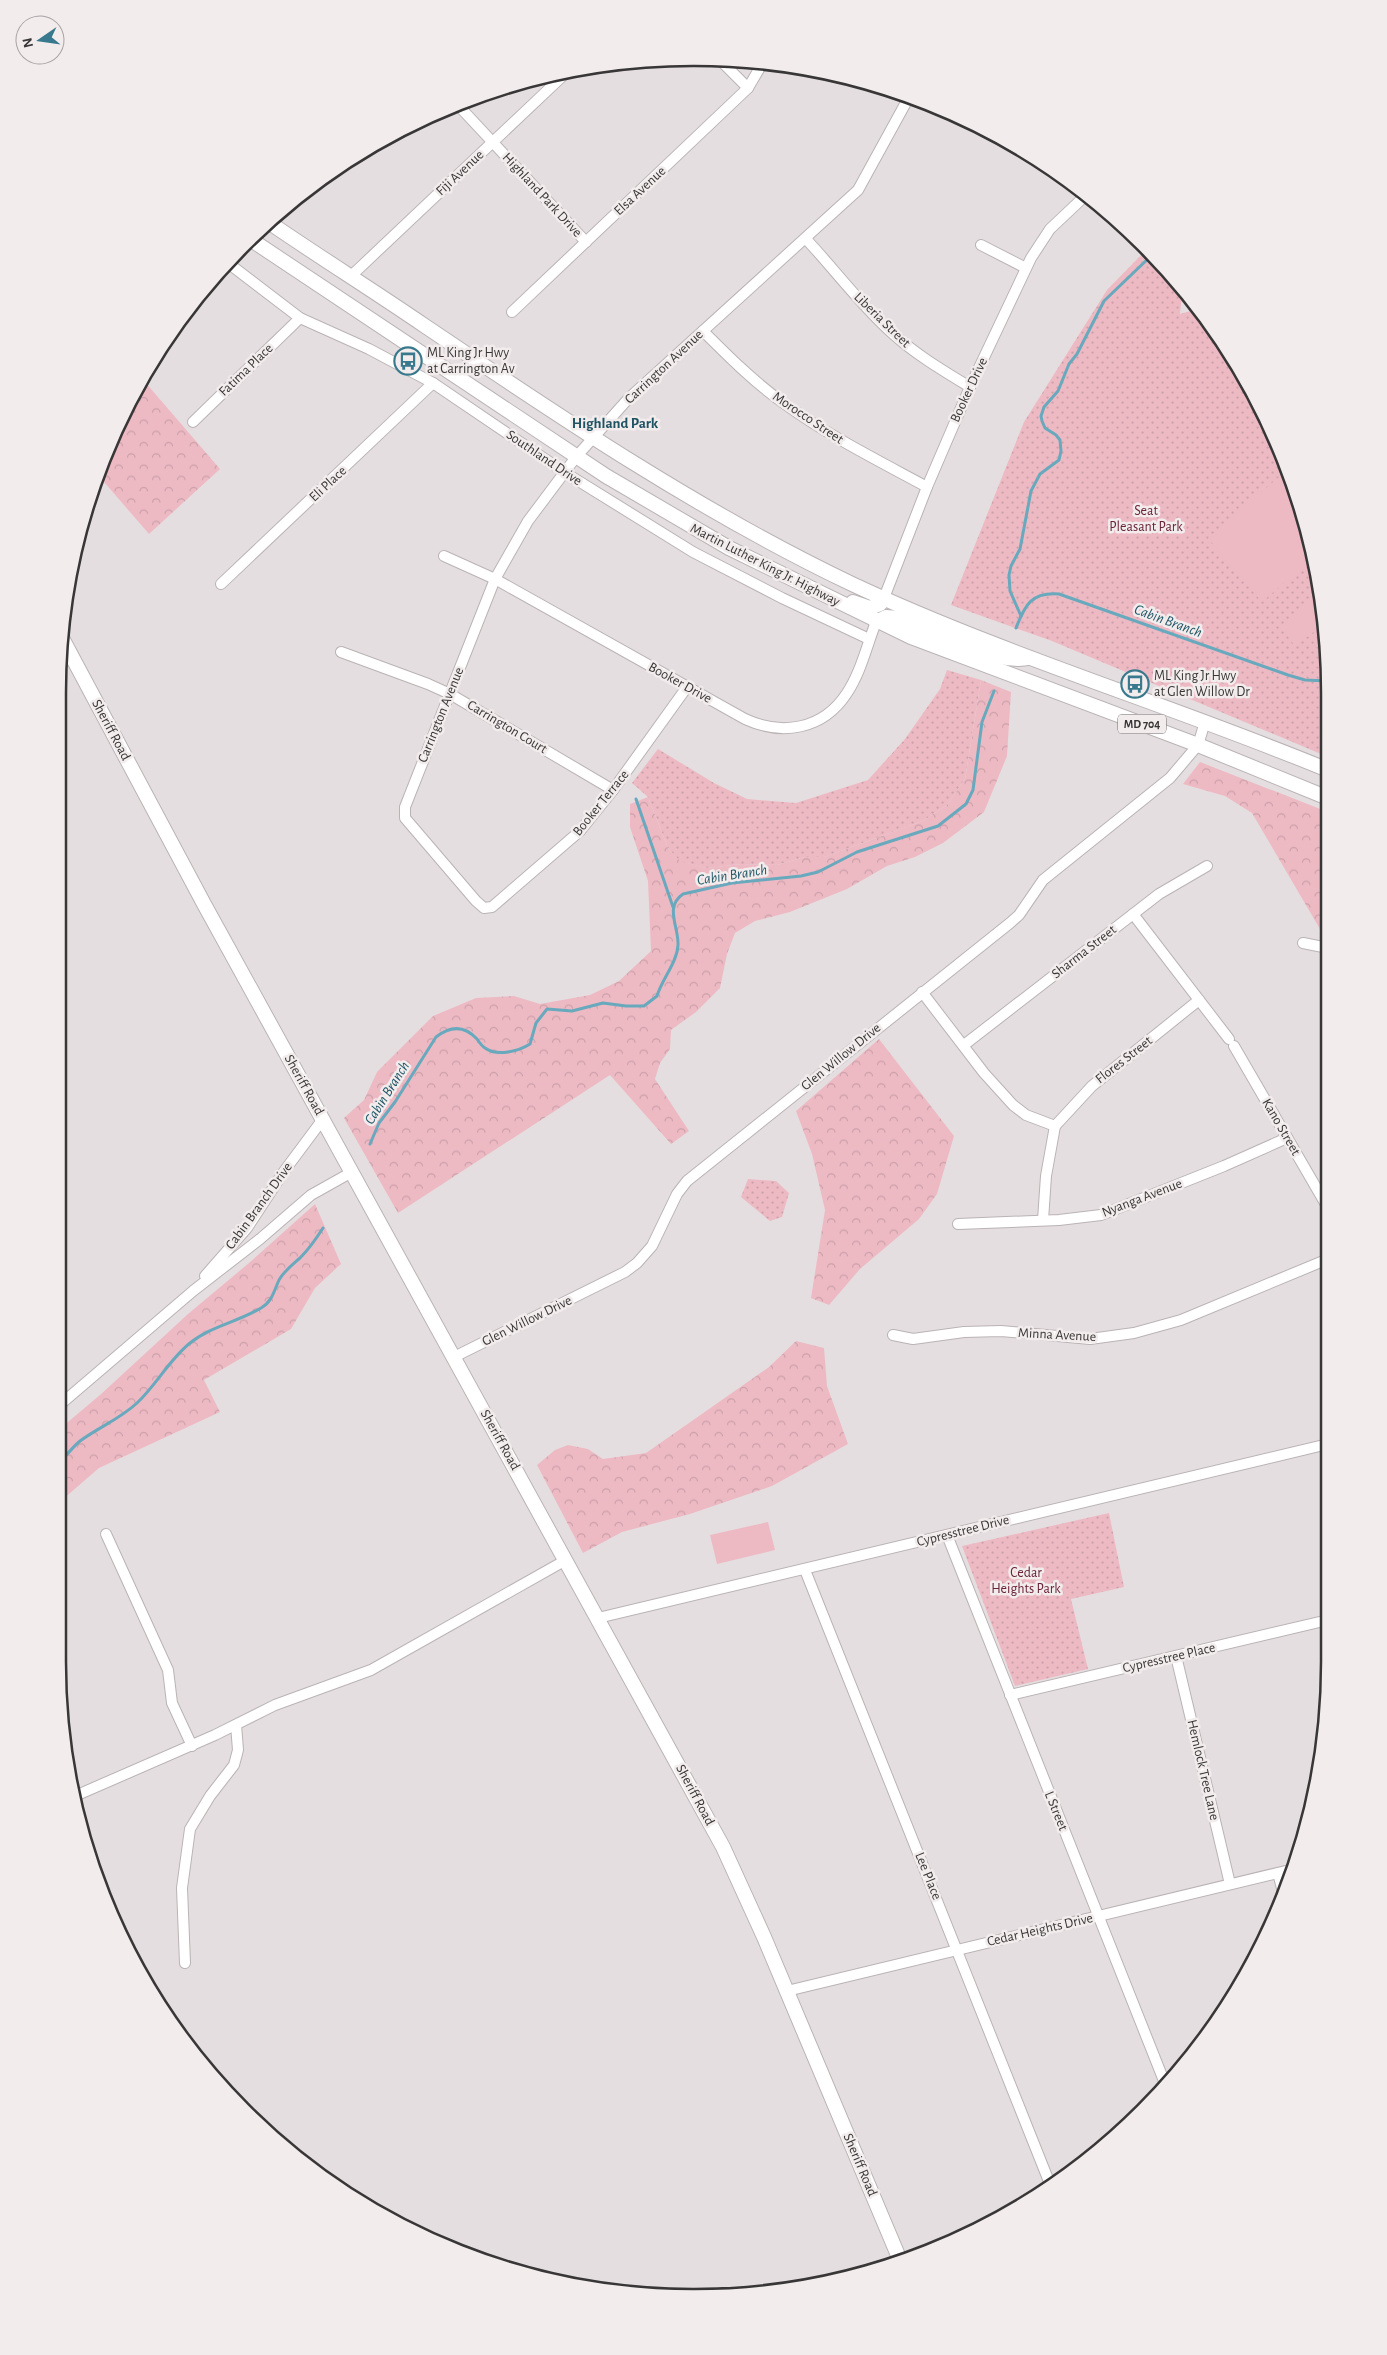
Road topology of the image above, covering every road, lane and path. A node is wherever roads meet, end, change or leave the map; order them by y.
1 (728, 68) edge
2 (758, 70) edge
3 (557, 82) edge
4 (748, 88) junction
5 (905, 103) edge
6 (463, 110) edge
7 (493, 142) junction
8 (1080, 200) edge
9 (275, 226) edge
10 (806, 239) junction
11 (586, 242) junction
12 (257, 244) edge
13 (981, 245) dead end
14 (234, 267) edge
15 (1026, 268) junction
16 (350, 276) junction
17 (512, 312) dead end
18 (300, 318) junction
19 (703, 331) junction
20 (433, 383) junction
21 (970, 387) junction
22 (193, 422) dead end
23 (593, 437) junction
24 (576, 457) junction
25 (564, 472) junction
26 (927, 487) junction
27 (444, 556) dead end
28 (760, 564) junction
29 (495, 579) junction
30 (221, 584) dead end
31 (884, 598) junction
32 (876, 622) junction
33 (869, 639) junction
34 (68, 650) edge
35 (341, 652) dead end
36 (1032, 657) junction
37 (687, 687) junction
38 (450, 694) junction
39 (1205, 722) junction
40 (1198, 745) junction
41 (1321, 767) edge
42 (613, 790) junction
43 (1321, 795) edge
44 (1207, 866) dead end
45 (498, 903) joint
46 (1133, 914) junction
47 (1303, 943) dead end
48 (1321, 947) edge
49 (922, 992) junction
50 (1199, 1000) junction
51 (964, 1045) junction
52 (323, 1120) junction
53 (1055, 1126) junction
54 (1287, 1138) junction
55 (352, 1172) junction
56 (1321, 1196) edge
57 (1043, 1220) junction
58 (958, 1224) dead end
59 (1321, 1261) edge
60 (193, 1291) junction
61 (893, 1335) dead end
62 (454, 1357) junction
63 (66, 1400) edge
64 (1321, 1446) edge
65 (106, 1534) dead end
66 (947, 1535) junction
67 (566, 1560) junction
68 (805, 1570) junction
69 (598, 1618) junction
70 (1321, 1622) edge
71 (1176, 1656) junction
72 (1010, 1695) junction
73 (236, 1725) junction
74 (192, 1746) junction
75 (80, 1794) edge
76 (1284, 1872) edge
77 (1278, 1873) junction
78 (1280, 1882) edge
79 (1230, 1884) junction
80 (1098, 1917) junction
81 (957, 1950) junction
82 (185, 1963) dead end
83 (787, 1991) junction
84 (1163, 2078) edge
85 (1048, 2179) edge
86 (898, 2254) edge

1 - 4 street
2 - 4 street, Elsa Avenue
3 - 7 street, Fiji Avenue
4 - 11 street, Elsa Avenue
5 - 10 street, Carrington Avenue
6 - 7 street, Highland Park Drive
7 - 11 street, Highland Park Drive
7 - 16 street, Fiji Avenue
8 - 15 street, Booker Drive
9 - 16 main road, Martin Luther King Jr. Highway / MD 704
10 - 19 street, Carrington Avenue
10 - 21 street, Liberia Street
11 - 17 street, Elsa Avenue
12 - 24 main road, Martin Luther King Jr. Highway / MD 704
13 - 15 street
14 - 18 street, Southland Drive
15 - 21 street, Booker Drive
16 - 23 main road, Martin Luther King Jr. Highway / MD 704
18 - 20 street, Southland Drive
18 - 22 street, Fatima Place
19 - 23 street, Carrington Avenue
19 - 26 street, Morocco Street
20 - 25 street, Southland Drive
20 - 30 street, Eli Place
21 - 26 street, Booker Drive
23 - 24 street, Carrington Avenue
23 - 31 main road, Martin Luther King Jr. Highway / MD 704
24 - 25 street, Carrington Avenue
24 - 28 main road, Martin Luther King Jr. Highway / MD 704
25 - 29 street, Carrington Avenue
25 - 33 street, Southland Drive
26 - 31 street, Booker Drive
27 - 29 street, Booker Drive
28 - 31 main road
28 - 32 main road, Martin Luther King Jr. Highway / MD 704
29 - 37 street, Booker Drive
29 - 38 street, Carrington Avenue
31 - 36 main road, Martin Luther King Jr. Highway / MD 704
32 - 33 street, Booker Drive
32 - 36 main road
32 - 40 main road, Martin Luther King Jr. Highway / MD 704
33 - 37 street, Booker Drive
34 - 52 main road, Sheriff Road
35 - 38 street, Carrington Court
36 - 39 main road, Martin Luther King Jr. Highway / MD 704
37 - 42 street, Booker Terrace
38 - 42 street, Carrington Court
38 - 45 street, Carrington Avenue
39 - 40 street, Glen Willow Drive
39 - 41 main road, Martin Luther King Jr. Highway / MD 704
40 - 43 main road, Martin Luther King Jr. Highway / MD 704
40 - 49 street, Glen Willow Drive
42 - 45 street, Booker Terrace
44 - 46 street, Sharma Street
46 - 50 street, Kano Street
46 - 51 street, Sharma Street
47 - 48 street
49 - 51 street
49 - 62 street, Glen Willow Drive
50 - 53 street, Flores Street
50 - 54 street, Kano Street
51 - 53 street
52 - 55 main road, Sheriff Road
52 - 60 street, Cabin Branch Drive
53 - 57 street
54 - 56 street, Kano Street
54 - 57 street, Nyanga Avenue
55 - 60 street, Cabin Branch Drive
55 - 62 main road, Sheriff Road
57 - 58 street, Nyanga Avenue
59 - 61 street, Minna Avenue
60 - 63 street, Cabin Branch Drive
62 - 67 main road, Sheriff Road
64 - 66 street, Cypresstree Drive
65 - 74 street
66 - 68 street, Cypresstree Drive
66 - 72 street, L Street
67 - 69 main road, Sheriff Road
67 - 73 street
68 - 69 street, Cypresstree Drive
68 - 81 street, Lee Place
69 - 83 main road, Sheriff Road
70 - 71 street, Cypresstree Place
71 - 72 street, Cypresstree Place
71 - 79 street, Hemlock Tree Lane
72 - 80 street, L Street
73 - 74 street
73 - 82 street
74 - 75 street
76 - 77 street, Cedar Heights Drive
77 - 78 street
77 - 79 street, Cedar Heights Drive
79 - 80 street, Cedar Heights Drive
80 - 81 street, Cedar Heights Drive
80 - 84 street, L Street
81 - 83 street, Cedar Heights Drive
81 - 85 street, Lee Place
83 - 86 main road, Sheriff Road

